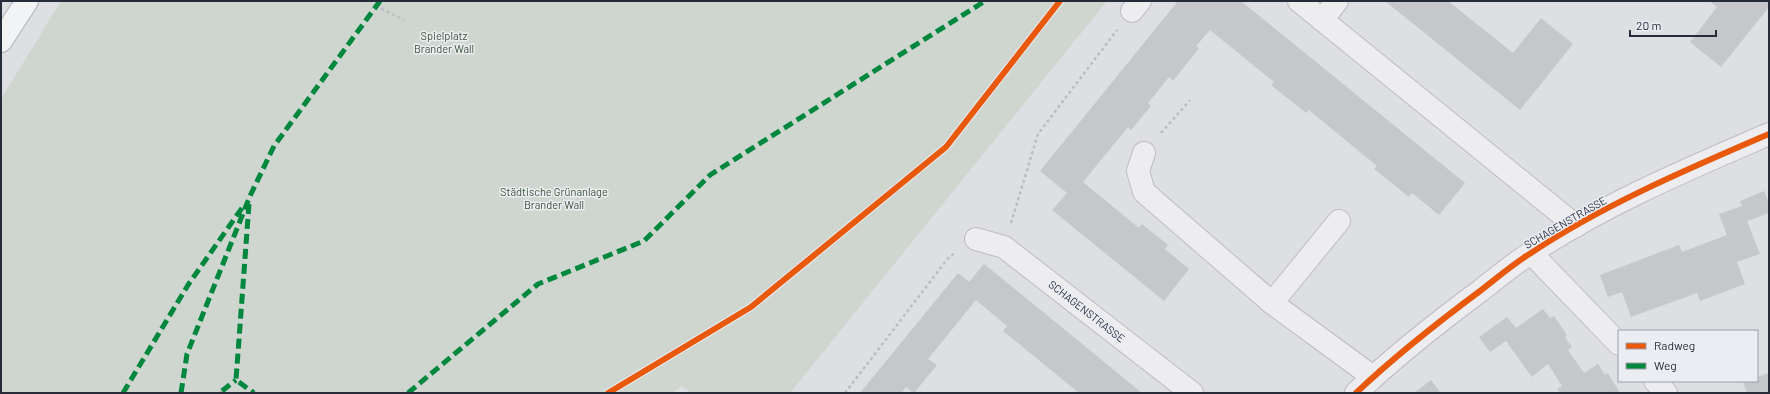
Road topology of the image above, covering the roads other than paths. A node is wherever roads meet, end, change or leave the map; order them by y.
1 (27, 1) edge
2 (1299, 1) edge
3 (1337, 1) edge
4 (1322, 20) junction
5 (1, 41) edge
6 (1769, 134) edge
7 (1144, 153) road end
8 (1339, 221) dead end
9 (1576, 226) junction
10 (976, 239) road end
11 (1531, 253) junction
12 (1272, 303) junction
13 (1618, 343) edge
14 (1373, 378) junction
15 (1656, 382) edge
16 (1192, 393) edge
17 (1356, 393) edge
18 (1666, 393) edge

1 - 5 highway
2 - 4 street, SCHAGENSTRASSE
3 - 4 street
4 - 9 street, SCHAGENSTRASSE
6 - 9 street, SCHAGENSTRASSE
7 - 12 street
8 - 12 street
9 - 11 street, SCHAGENSTRASSE
10 - 16 street, SCHAGENSTRASSE
11 - 13 street, SCHAGENSTRASSE
11 - 14 street, SCHAGENSTRASSE
12 - 14 street
14 - 17 street, SCHAGENSTRASSE
15 - 18 street

